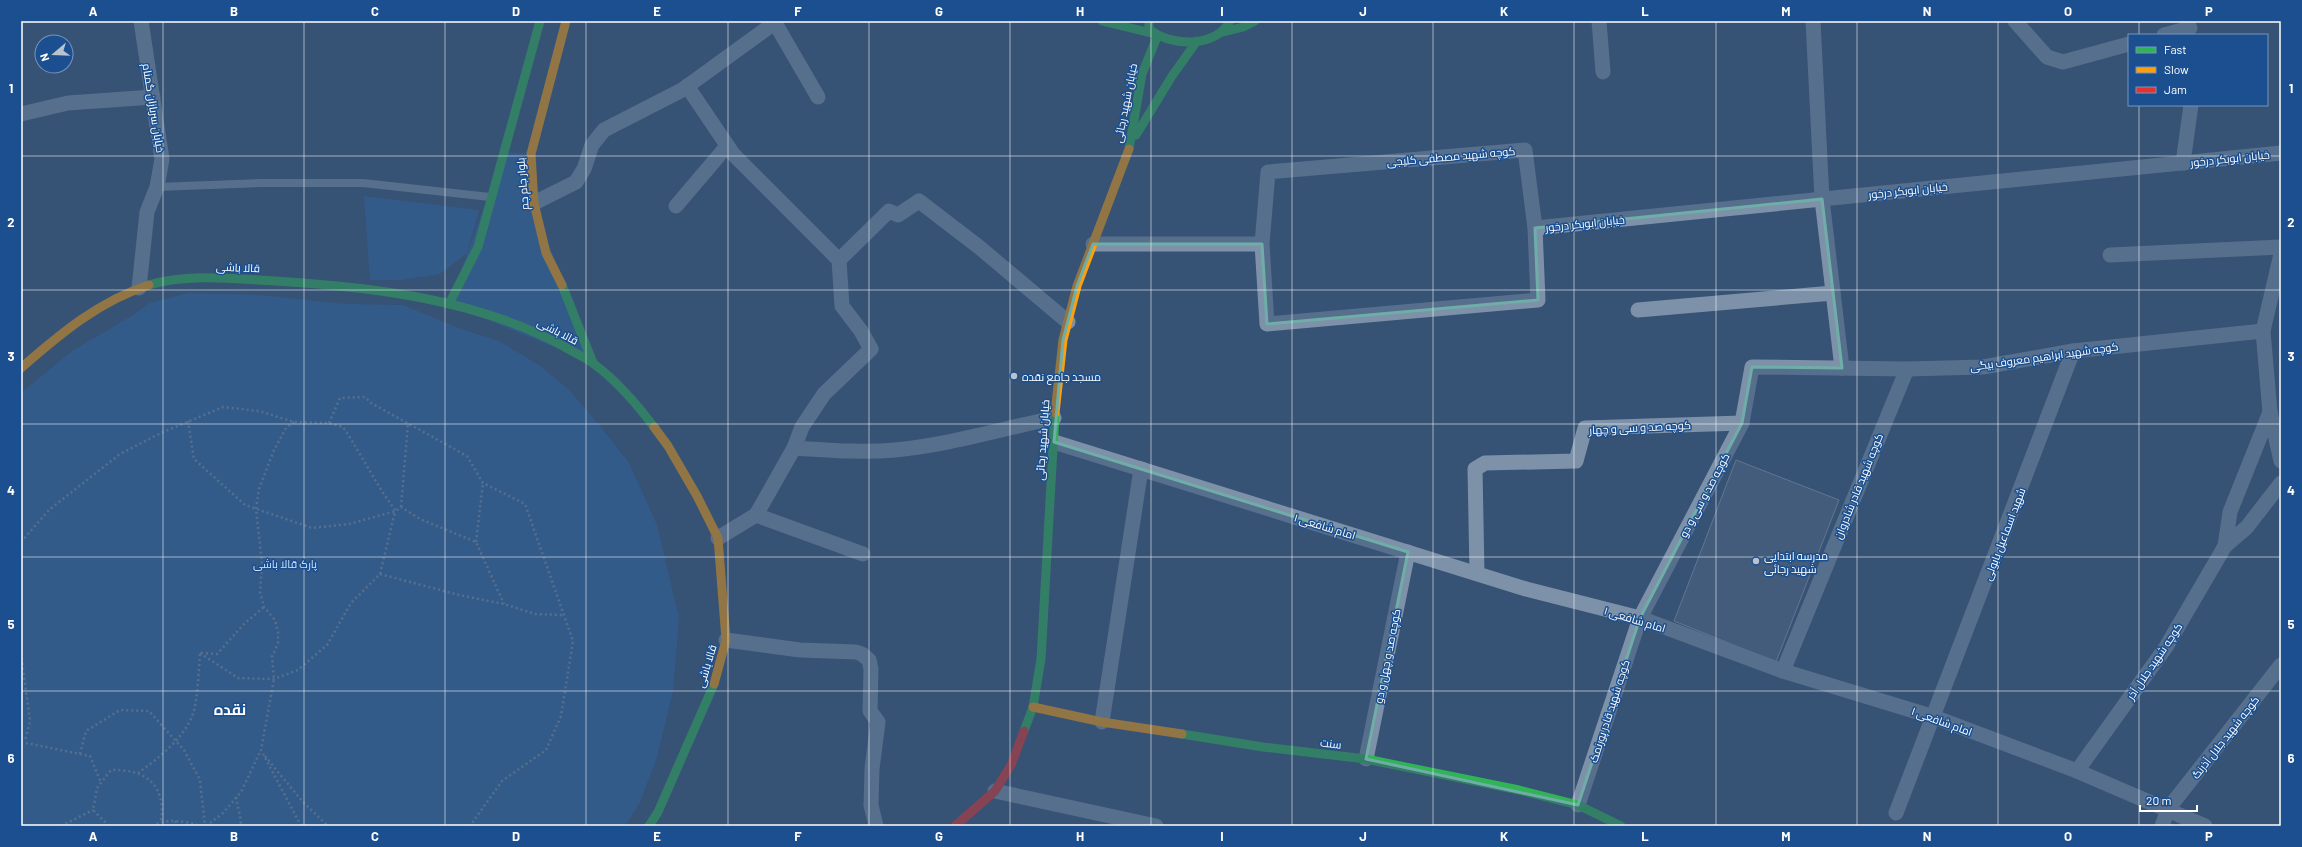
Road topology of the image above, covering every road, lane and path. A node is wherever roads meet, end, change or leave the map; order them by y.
1 (141, 21) edge
2 (540, 21) edge
3 (566, 21) edge
4 (1102, 21) edge
5 (1149, 21) edge
6 (1230, 21) edge
7 (1255, 21) edge
8 (1599, 21) edge
9 (1813, 21) edge
10 (2015, 21) edge
11 (776, 22) edge
12 (2191, 28) edge
13 (1223, 32) junction
14 (2168, 34) edge
15 (1154, 35) junction
16 (1197, 41) junction
17 (2128, 44) edge
18 (1603, 72) dead end
19 (687, 86) junction
20 (153, 97) junction
21 (818, 97) dead end
22 (2191, 106) edge
23 (21, 114) edge
24 (1131, 142) junction
25 (727, 146) junction
26 (2281, 153) edge
27 (2183, 163) junction
28 (157, 187) junction
29 (493, 198) junction
30 (1822, 199) junction
31 (534, 203) junction
32 (676, 206) dead end
33 (1535, 228) junction
34 (1093, 244) junction
35 (1262, 244) junction
36 (2281, 247) edge
37 (2281, 254) edge
38 (2110, 255) dead end
39 (839, 260) junction
40 (139, 288) junction
41 (1833, 293) junction
42 (449, 304) junction
43 (1638, 310) dead end
44 (1068, 322) junction
45 (2263, 332) junction
46 (2073, 351) junction
47 (593, 364) junction
48 (1752, 367) joint
49 (21, 368) edge
50 (1842, 368) junction
51 (1907, 369) junction
52 (2270, 412) junction
53 (1054, 418) junction
54 (188, 420) junction
55 (294, 422) junction
56 (1742, 422) junction
57 (329, 423) junction
58 (408, 423) junction
59 (1054, 442) junction
60 (794, 448) junction
61 (2281, 461) edge
62 (1140, 469) junction
63 (484, 483) junction
64 (2281, 483) edge
65 (401, 507) junction
66 (256, 509) junction
67 (396, 512) junction
68 (756, 515) junction
69 (718, 538) junction
70 (21, 542) edge
71 (476, 542) junction
72 (2225, 546) junction
73 (1408, 552) junction
74 (863, 554) dead end
75 (380, 574) junction
76 (1477, 574) junction
77 (504, 604) junction
78 (264, 607) junction
79 (562, 615) junction
80 (1640, 618) junction
81 (726, 640) junction
82 (21, 653) edge
83 (200, 653) junction
84 (2281, 665) edge
85 (1783, 670) junction
86 (274, 679) junction
87 (1033, 707) junction
88 (1934, 717) junction
89 (1102, 722) junction
90 (176, 740) junction
91 (26, 741) junction
92 (21, 742) edge
93 (261, 750) junction
94 (80, 754) junction
95 (1366, 759) junction
96 (2077, 771) junction
97 (138, 773) junction
98 (101, 783) junction
99 (995, 791) junction
100 (236, 797) junction
101 (1578, 805) junction
102 (2168, 809) junction
103 (93, 810) junction
104 (1896, 814) dead end
105 (968, 815) junction
106 (161, 821) junction
107 (175, 821) junction
108 (61, 826) edge
109 (109, 826) edge
110 (152, 826) edge
111 (177, 826) edge
112 (201, 826) edge
113 (206, 826) edge
114 (240, 826) edge
115 (301, 826) edge
116 (328, 826) edge
117 (470, 826) edge
118 (649, 826) edge
119 (876, 826) edge
120 (955, 826) edge
121 (962, 826) edge
122 (1156, 826) edge
123 (1621, 826) edge
124 (2162, 826) edge
125 (2206, 826) edge

1 - 20 street, خیابان سربازان گمنام
2 - 29 main road, بلوار جام جم
3 - 31 main road, بلوار جام جم
4 - 15 main road
5 - 15 main road
6 - 13 main road
7 - 13 main road
8 - 18 street
9 - 30 street
10 - 17 street
11 - 19 street
11 - 21 street
12 - 14 street
13 - 16 main road
15 - 16 main road
15 - 24 main road, خیابان شهید رجائی
16 - 24 main road
19 - 25 street
19 - 31 street
20 - 23 street
20 - 28 street, خیابان سربازان گمنام
22 - 27 street
24 - 34 main road, خیابان شهید رجائی
25 - 32 street
25 - 39 street
26 - 27 street, خیابان ابوبکر درخور
27 - 30 street, خیابان ابوبکر درخور
28 - 29 lane
28 - 40 street, خیابان سربازان گمنام
29 - 42 main road, بلوار جام جم
30 - 33 street, خیابان ابوبکر درخور
30 - 41 street
31 - 47 main road, بلوار جام جم
33 - 35 street, کوچه شهید مصطفی کلیجی
33 - 35 street, کوچه شهید مصطفی کلیجی
34 - 35 street
34 - 44 main road, خیابان شهید رجائی
36 - 38 street
37 - 45 street
39 - 44 street
39 - 60 street
40 - 42 main road, قالا باشی
40 - 49 main road, قالا باشی
41 - 43 street
41 - 50 street
42 - 47 main road, قالا باشی
44 - 53 main road, خیابان شهید رجائی
45 - 46 street, کوچه شهید ابراهیم معروف بیگی
45 - 52 street
46 - 51 street, کوچه شهید ابراهیم معروف بیگی
46 - 88 street, شهید اسماعیل بابولی
47 - 69 main road, قالا باشی
48 - 50 street, کوچه شهید ابراهیم معروف بیگی
48 - 56 street, کوچه صد و سی و دو
50 - 51 street, کوچه شهید ابراهیم معروف بیگی
51 - 85 street, کوچه شهید قادر شادروان
52 - 61 street
52 - 72 street
53 - 59 main road, خیابان شهید رجائی
53 - 60 street
54 - 55 path
54 - 66 path
54 - 70 path
55 - 57 path
55 - 66 path
56 - 76 street, کوچه صد و سی و چهار
56 - 80 street, کوچه صد و سی و دو
57 - 58 path
57 - 67 path
58 - 63 path
58 - 65 path
59 - 62 street, امام شافعی ۱
59 - 87 main road, خیابان شهید رجائی
60 - 68 street
62 - 73 street, امام شافعی ۱
62 - 89 street
63 - 71 path
63 - 79 path
64 - 72 street
65 - 67 path
65 - 71 path
66 - 67 path
66 - 78 path
67 - 75 path
68 - 69 street
68 - 74 street
69 - 81 main road, قالا باشی
71 - 77 path
72 - 96 street, کوچه شهید جلال آذر
73 - 76 street, امام شافعی ۱
73 - 95 street, کوچه صد و چهل و دو
75 - 77 path
75 - 86 path
76 - 80 street, امام شافعی ۱
77 - 79 path
78 - 83 path
78 - 86 path
79 - 117 path
80 - 85 street, امام شافعی ۱
80 - 101 street, کوچه شهید قادر پورنمک
81 - 118 main road, قالا باشی
81 - 119 street
82 - 91 path
83 - 86 path
83 - 90 path
84 - 102 street, کوچه شهید جلال آذرنگ
85 - 88 street, امام شافعی ۱
86 - 93 path
87 - 89 main road, سنت
87 - 99 main road, خیابان شهید رجائی
88 - 96 street, امام شافعی ۱
88 - 104 street, شهید اسماعیل بابولی
89 - 95 main road, سنت
90 - 94 path
90 - 97 path
90 - 113 path
91 - 92 path
91 - 94 path
93 - 100 path
93 - 115 path
93 - 116 path
94 - 98 path
95 - 101 main road, سنت
96 - 102 street, امام شافعی ۱
97 - 98 path
97 - 106 path
98 - 103 path
99 - 105 main road, خیابان شهید رجائی
99 - 122 street
100 - 113 path
100 - 114 path
101 - 123 main road, سنت
102 - 124 street, کوچه شهید جلال آذرنگ
102 - 125 street, امام شافعی ۱
103 - 108 path
103 - 109 path
105 - 120 main road, خیابان شهید رجائی
105 - 121 main road, خیابان شهید رجائی
106 - 107 path
106 - 110 path
107 - 111 path
107 - 112 path

